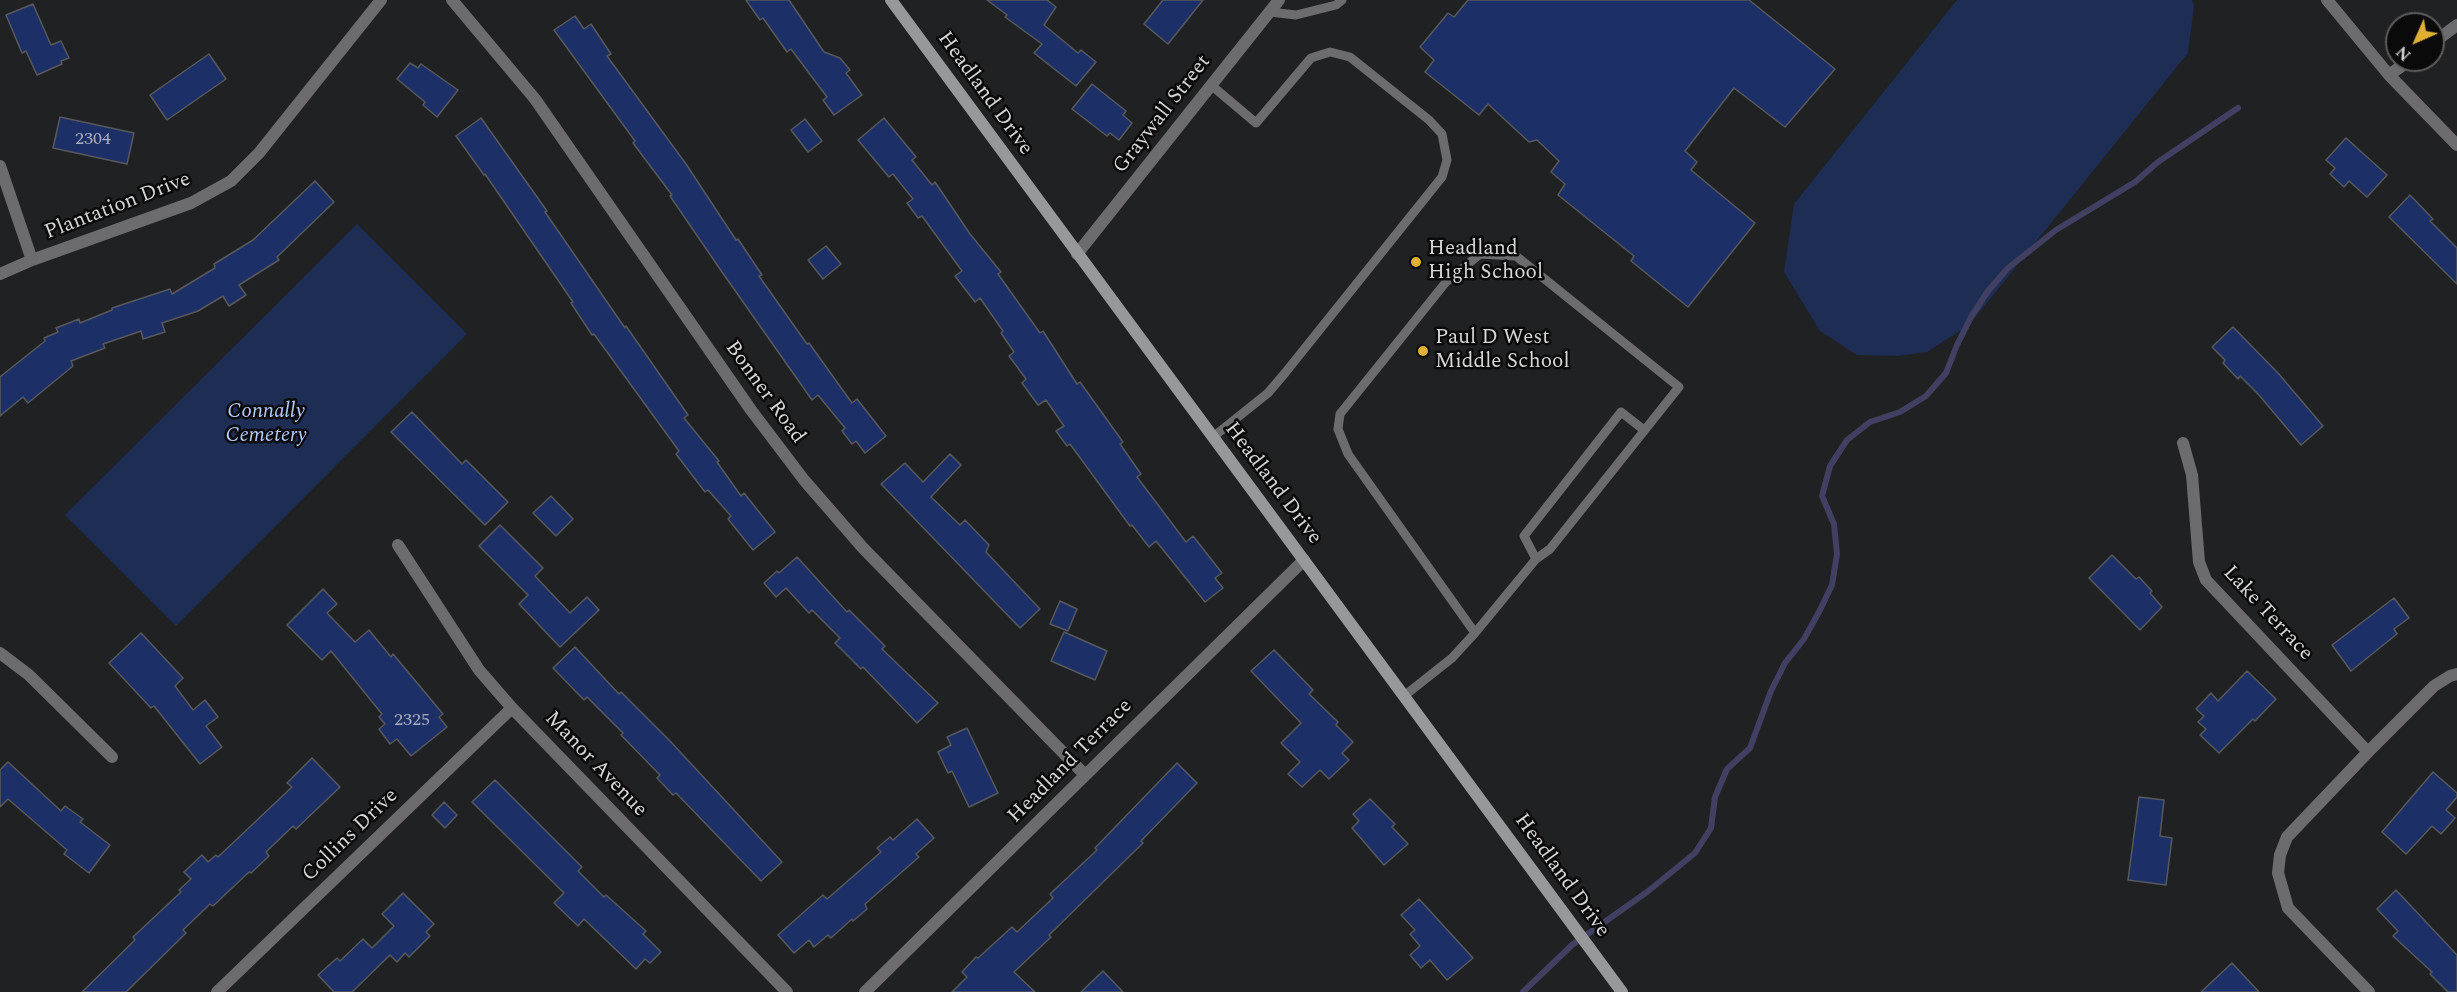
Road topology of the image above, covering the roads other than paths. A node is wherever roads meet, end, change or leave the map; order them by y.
1 (381, 0) edge
2 (452, 0) edge
3 (891, 0) edge
4 (1279, 0) edge
5 (1342, 0) edge
6 (2327, 0) edge
7 (1270, 12) junction
8 (2393, 72) edge
9 (2389, 75) junction
10 (1211, 86) junction
11 (2457, 145) edge
12 (0, 166) edge
13 (1077, 254) junction
14 (32, 260) junction
15 (0, 274) edge
16 (1644, 430) junction
17 (1213, 438) junction
18 (2183, 443) dead end
19 (398, 545) dead end
20 (1536, 559) junction
21 (1304, 560) junction
22 (1474, 633) junction
23 (0, 653) edge
24 (2457, 674) edge
25 (1404, 696) junction
26 (512, 708) junction
27 (2368, 752) junction
28 (112, 757) dead end
29 (1086, 775) junction
30 (217, 992) edge
31 (787, 992) edge
32 (865, 992) edge
33 (1622, 992) edge
34 (2369, 992) edge

1 - 14 street, Plantation Drive
2 - 29 street, Bonner Road
3 - 13 main road, Headland Drive
4 - 7 street, Graywall Street
5 - 7 lane
6 - 9 street
7 - 10 street, Graywall Street
8 - 9 street
9 - 11 street
10 - 13 street, Graywall Street
10 - 17 lane
12 - 14 street
13 - 17 main road, Headland Drive
14 - 15 street, Plantation Drive
16 - 20 lane
16 - 20 lane
16 - 22 lane
17 - 21 main road, Headland Drive
18 - 27 street, Lake Terrace
19 - 26 street, Manor Avenue
20 - 22 lane
21 - 25 main road, Headland Drive
21 - 29 street, Headland Terrace
22 - 25 lane
23 - 28 street
24 - 27 street
25 - 33 main road, Headland Drive
26 - 30 street, Collins Drive
26 - 31 street, Manor Avenue
27 - 34 street
29 - 32 street, Headland Terrace

